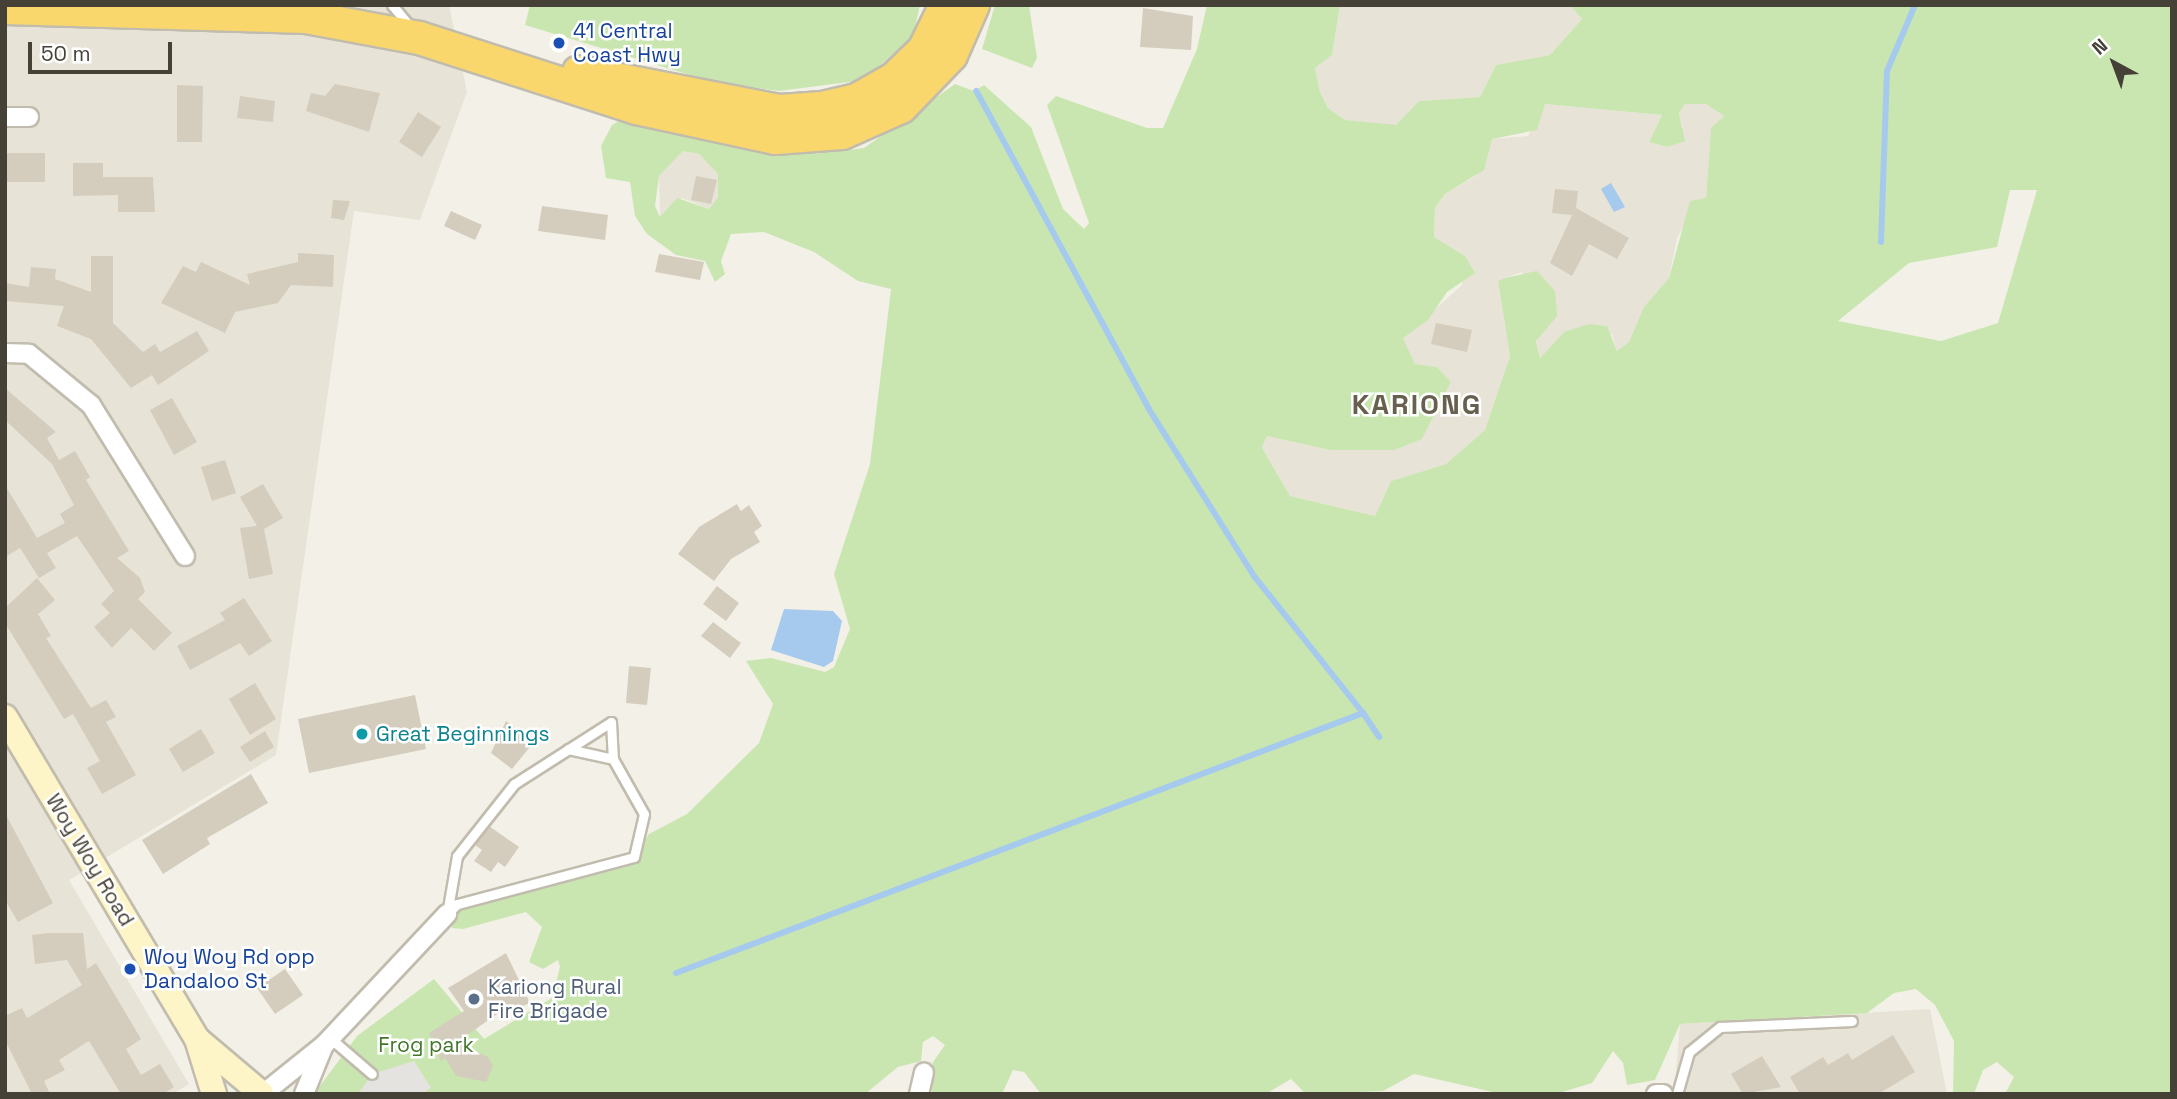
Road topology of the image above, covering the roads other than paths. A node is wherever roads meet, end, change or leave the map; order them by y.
1 (392, 5) edge
2 (946, 5) edge
3 (973, 5) edge
4 (8, 10) edge
5 (419, 38) junction
6 (502, 60) junction
7 (5, 117) edge
8 (29, 117) dead end
9 (5, 353) edge
10 (185, 556) dead end
11 (5, 717) edge
12 (568, 750) junction
13 (613, 759) junction
14 (447, 914) junction
15 (1852, 1021) dead end
16 (197, 1040) junction
17 (327, 1041) junction
18 (924, 1073) dead end
19 (372, 1074) dead end
20 (263, 1093) edge
21 (214, 1094) edge
22 (247, 1094) edge
23 (304, 1094) edge
24 (919, 1094) edge
25 (1656, 1094) edge
26 (1663, 1094) edge
27 (1677, 1094) edge

1 - 5 lane
2 - 6 highway
3 - 6 highway
4 - 5 highway
5 - 6 highway
7 - 8 street
9 - 10 street
11 - 16 main road, Woy Woy Road
12 - 13 lane
12 - 13 lane
12 - 14 lane
13 - 14 lane
14 - 17 street
15 - 27 lane
16 - 20 main road, Woy Woy Road
16 - 21 main road, Woy Woy Road
17 - 19 lane
17 - 20 street
17 - 23 street
18 - 24 street
20 - 22 main road
25 - 26 street

